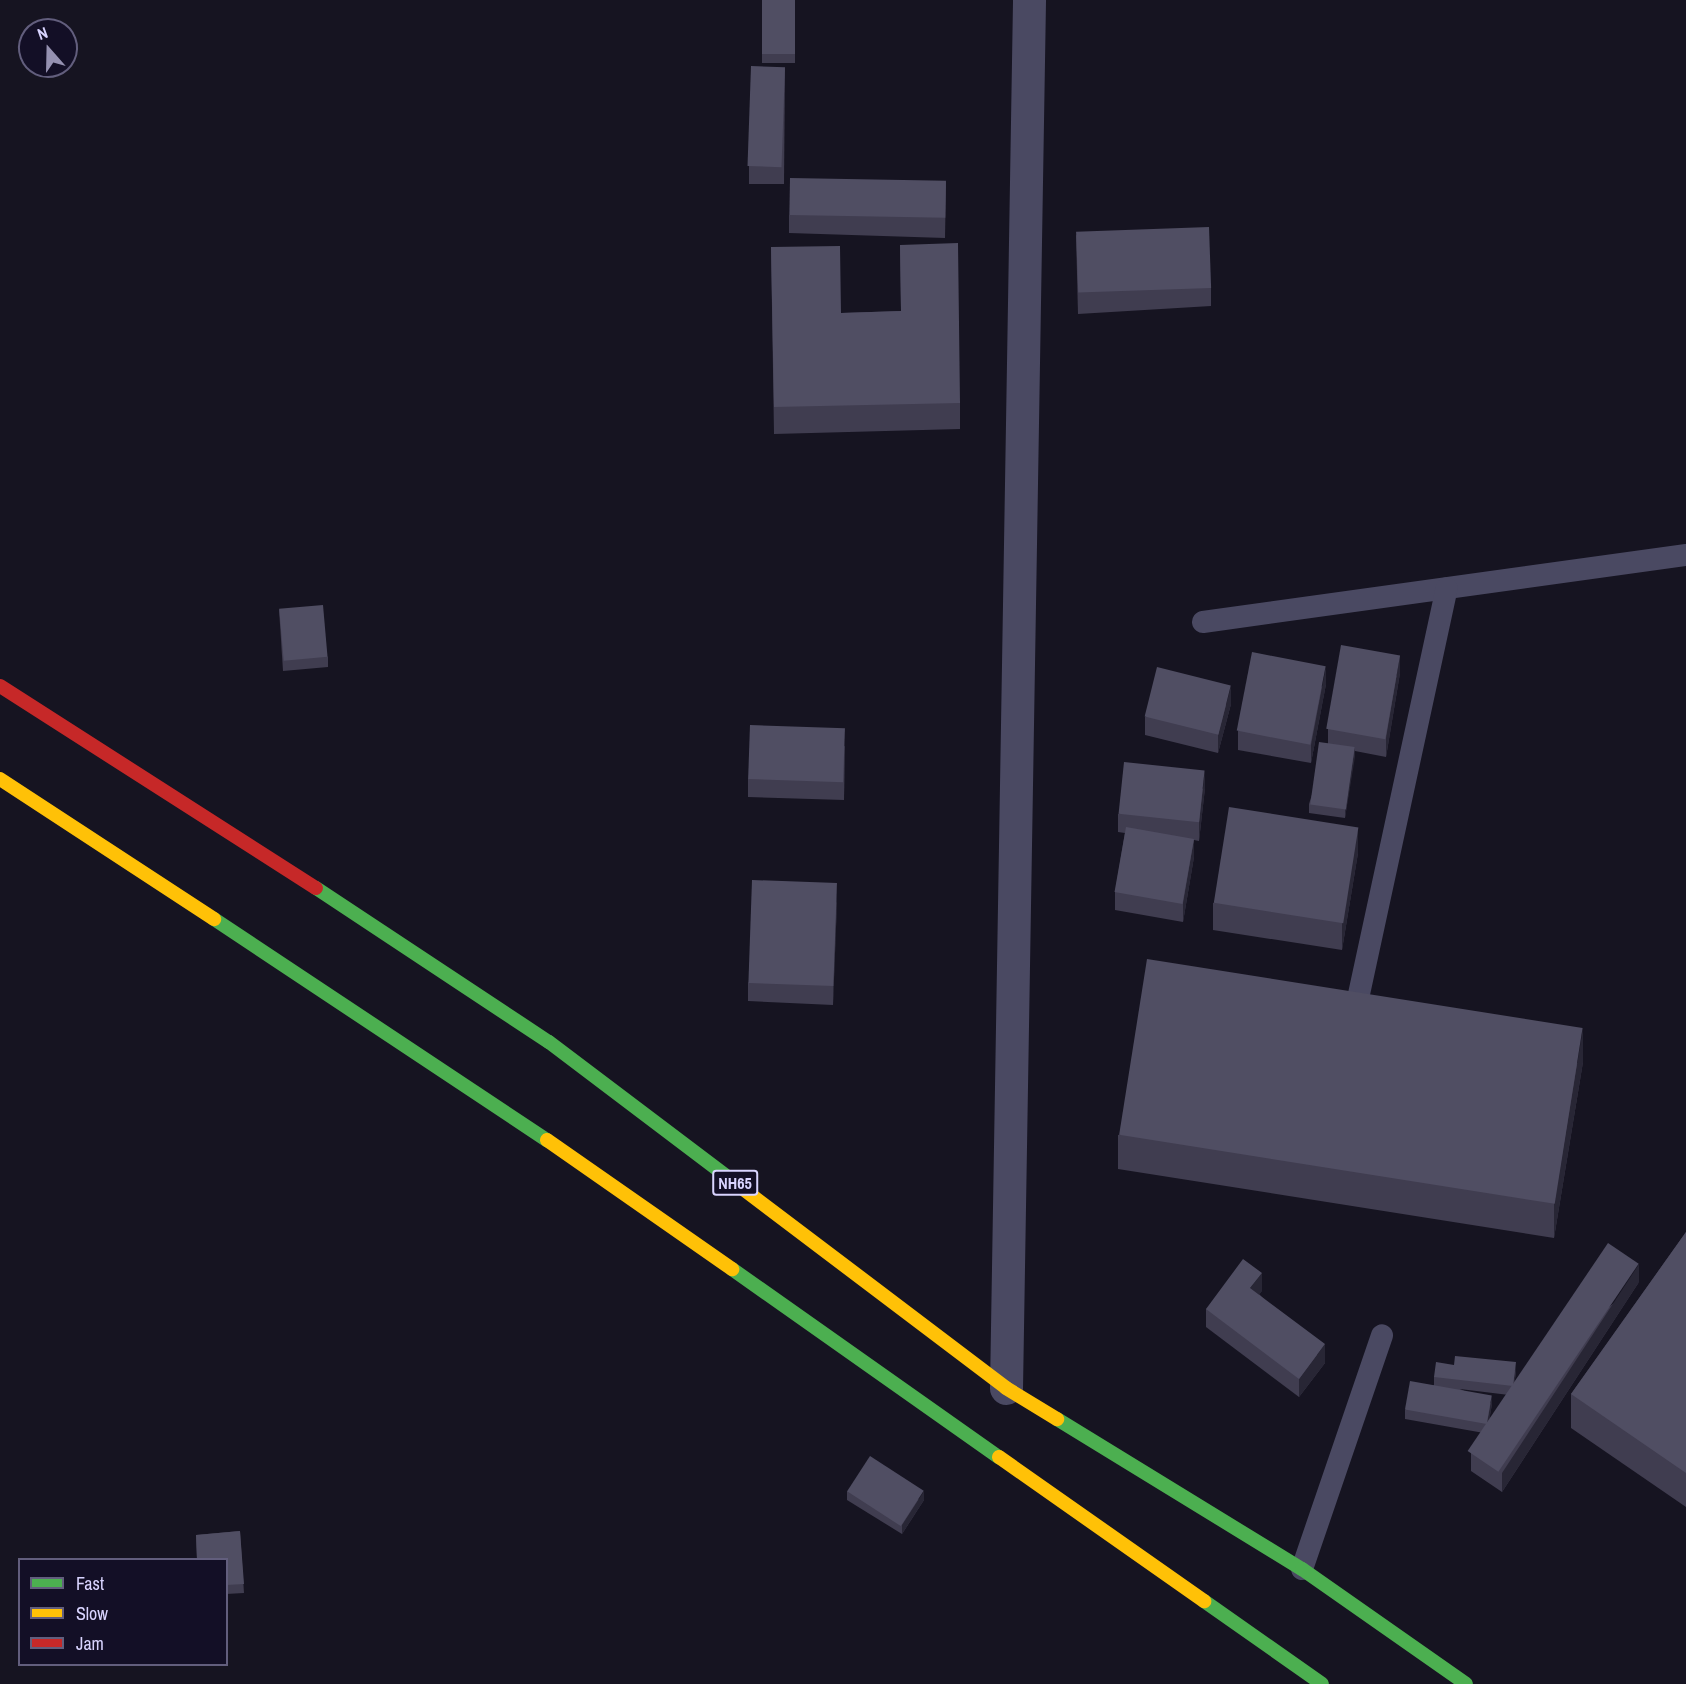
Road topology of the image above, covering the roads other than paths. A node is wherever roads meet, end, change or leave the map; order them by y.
1 (1029, 0) edge
2 (1686, 555) edge
3 (1447, 588) junction
4 (1203, 622) dead end
5 (0, 686) edge
6 (0, 779) edge
7 (1359, 994) edge
8 (1382, 1335) dead end
9 (1006, 1388) junction
10 (1302, 1569) junction
11 (1322, 1684) edge
12 (1466, 1684) edge

1 - 9 street
2 - 3 lane
3 - 4 lane
3 - 7 lane
5 - 9 highway, NH65
6 - 11 highway
8 - 10 lane
9 - 10 highway, NH65
10 - 12 highway, NH65

